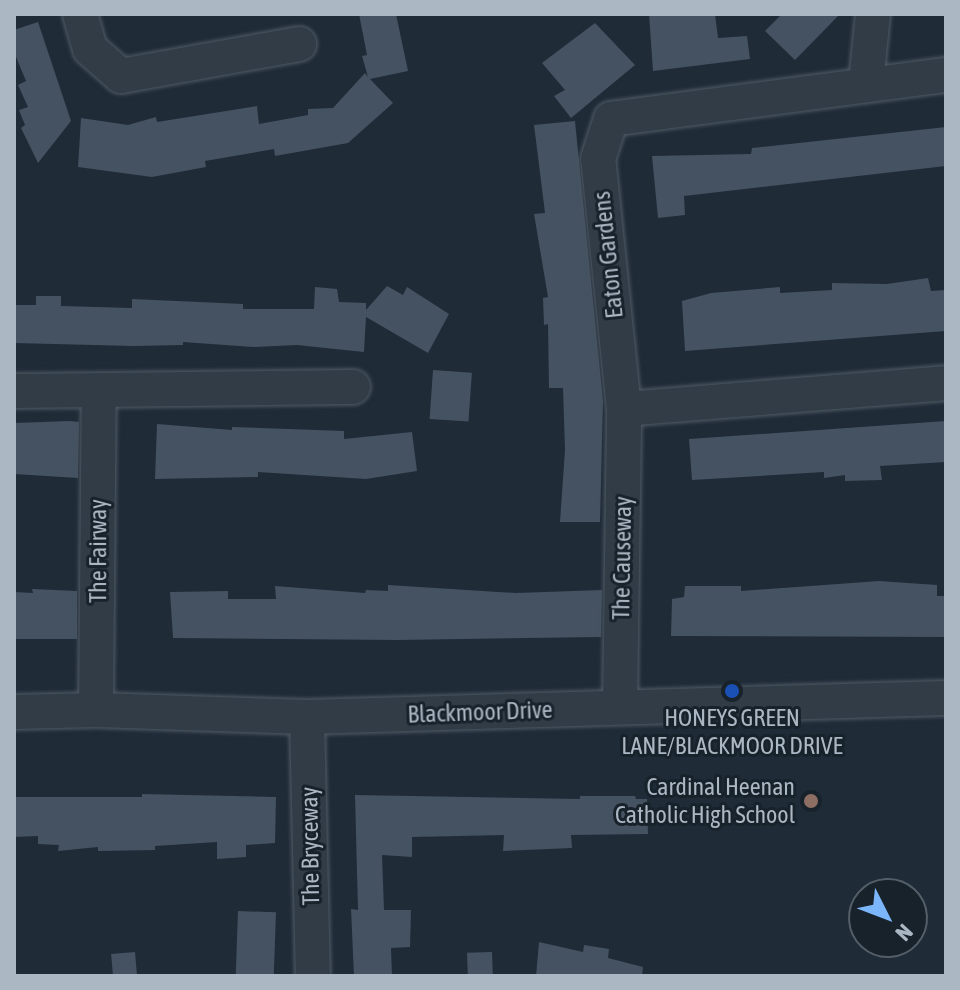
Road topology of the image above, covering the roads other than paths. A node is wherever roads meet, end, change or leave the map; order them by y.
1 (80, 14) edge
2 (873, 14) edge
3 (299, 44) dead end
4 (946, 75) edge
5 (866, 83) junction
6 (946, 383) edge
7 (353, 387) dead end
8 (14, 391) edge
9 (99, 391) junction
10 (624, 409) junction
11 (946, 698) edge
12 (620, 707) junction
13 (96, 710) junction
14 (14, 712) edge
15 (307, 717) junction
16 (313, 976) edge

1 - 3 street
2 - 5 street
4 - 5 street, Eaton Gardens
5 - 10 street, Eaton Gardens
6 - 10 street
7 - 9 street
8 - 9 street
9 - 13 street, The Fairway
10 - 12 street, The Causeway
11 - 12 street, Blackmoor Drive
12 - 15 street, Blackmoor Drive
13 - 14 street, Blackmoor Drive
13 - 15 street, Blackmoor Drive
15 - 16 street, The Bryceway

